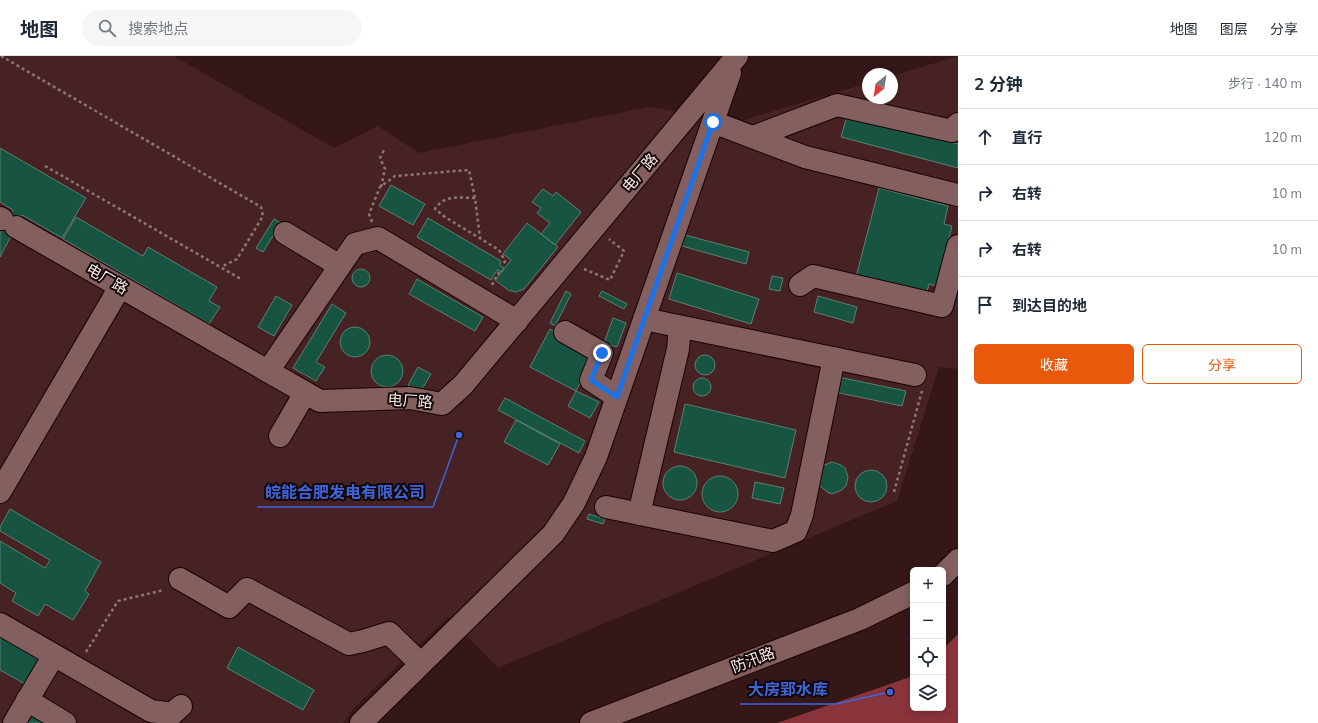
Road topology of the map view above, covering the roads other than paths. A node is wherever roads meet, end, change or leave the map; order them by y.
1 (736, 57) edge
2 (713, 122) junction
3 (958, 124) edge
4 (753, 137) junction
5 (958, 195) edge
6 (6, 221) edge
7 (285, 233) dead end
8 (958, 246) edge
9 (340, 266) junction
10 (800, 285) dead end
11 (120, 287) junction
12 (644, 319) junction
13 (517, 321) junction
14 (680, 327) junction
15 (565, 332) dead end
16 (834, 358) junction
17 (268, 371) junction
18 (915, 375) road end
19 (305, 393) junction
20 (617, 397) junction
21 (280, 436) dead end
22 (0, 492) edge
23 (606, 507) dead end
24 (639, 514) junction
25 (958, 560) edge
26 (946, 571) edge
27 (180, 579) road end
28 (910, 594) edge
29 (0, 624) edge
30 (54, 655) junction
31 (421, 664) junction
32 (28, 700) junction
33 (181, 706) dead end
34 (14, 723) edge
35 (65, 723) edge
36 (361, 723) edge
37 (591, 723) edge

1 - 2 street
1 - 13 street, 电厂路
2 - 4 street
2 - 12 street
3 - 4 street
4 - 5 street
6 - 11 street, 电厂路
7 - 9 street
8 - 10 street
9 - 13 street
9 - 17 street
11 - 17 street, 电厂路
11 - 22 street
12 - 14 street
12 - 20 street
13 - 19 street, 电厂路
14 - 16 street
14 - 24 street
15 - 20 street
16 - 18 street
16 - 24 street
17 - 19 street, 电厂路
19 - 21 street
20 - 31 street
23 - 24 street
25 - 26 street
27 - 31 street
28 - 37 street, 防汛路
29 - 30 street
30 - 32 street
30 - 33 street
31 - 36 street
32 - 34 street
32 - 35 street

